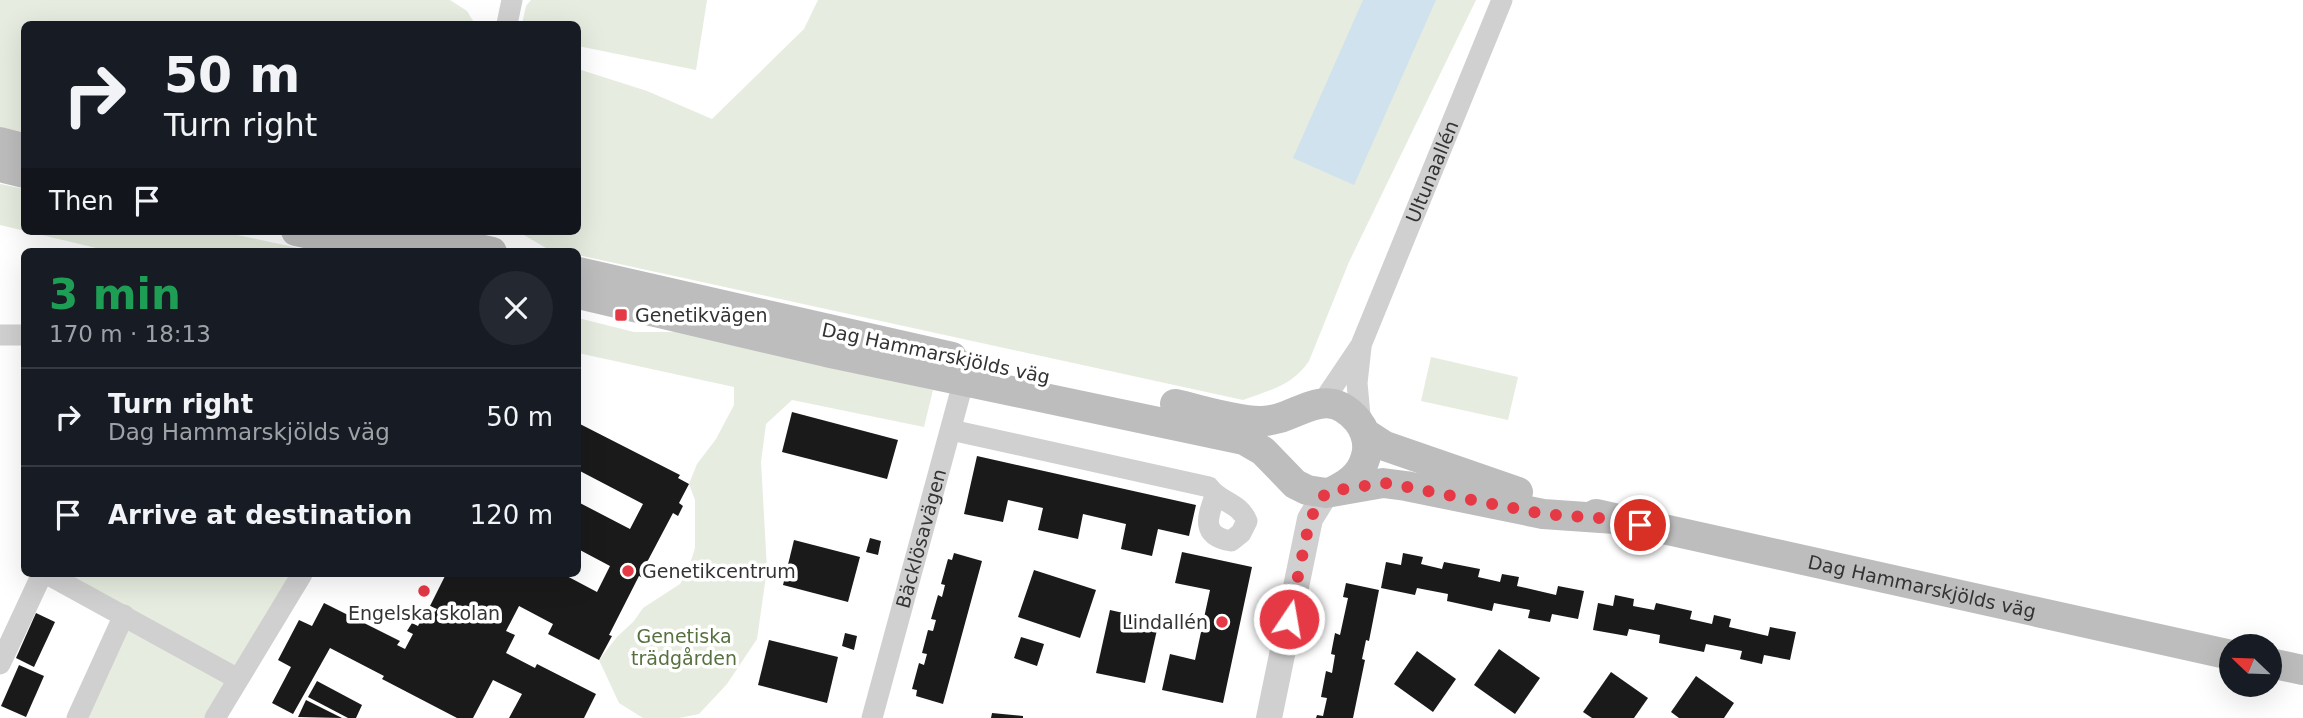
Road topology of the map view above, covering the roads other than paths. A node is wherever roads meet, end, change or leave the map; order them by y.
1 (512, 0) edge
2 (1502, 0) edge
3 (508, 21) edge
4 (0, 142) edge
5 (21, 147) edge
6 (0, 167) edge
7 (21, 172) edge
8 (315, 235) edge
9 (419, 235) edge
10 (460, 243) edge
11 (375, 248) edge
12 (478, 248) edge
13 (581, 273) edge
14 (581, 295) edge
15 (0, 335) edge
16 (21, 335) edge
17 (1361, 345) junction
18 (967, 371) junction
19 (1302, 409) junction
20 (1363, 429) junction
21 (951, 430) junction
22 (1290, 478) junction
23 (1331, 491) junction
24 (1215, 496) dead end
25 (1310, 519) junction
26 (1615, 519) junction
27 (44, 577) edge
28 (51, 577) edge
29 (300, 577) edge
30 (124, 615) junction
31 (2219, 652) edge
32 (0, 664) edge
33 (2282, 666) edge
34 (2303, 670) edge
35 (238, 679) junction
36 (77, 718) edge
37 (215, 718) edge
38 (873, 718) edge
39 (1269, 718) edge

1 - 3 street
2 - 17 street, Ultunaallén
4 - 5 main road
6 - 7 main road
8 - 11 main road
9 - 10 main road
10 - 12 main road
13 - 18 main road, Dag Hammarskjölds väg
14 - 18 main road, Dag Hammarskjölds väg
15 - 16 street
17 - 19 street, Ultunaallén
17 - 20 street, Ultunaallén
18 - 19 main road, Dag Hammarskjölds väg
18 - 21 street, Bäcklösavägen
18 - 22 main road, Dag Hammarskjölds väg
19 - 20 main road, Dag Hammarskjölds väg
19 - 22 main road
20 - 23 main road
20 - 26 main road, Dag Hammarskjölds väg
21 - 24 street
21 - 38 street, Bäcklösavägen
22 - 23 main road, Dag Hammarskjölds väg
22 - 25 street
23 - 25 street
23 - 26 main road, Dag Hammarskjölds väg
25 - 39 street
26 - 31 main road, Dag Hammarskjölds väg
27 - 32 street
28 - 30 street
29 - 35 street
30 - 35 street
30 - 36 street
33 - 34 main road
35 - 37 street

